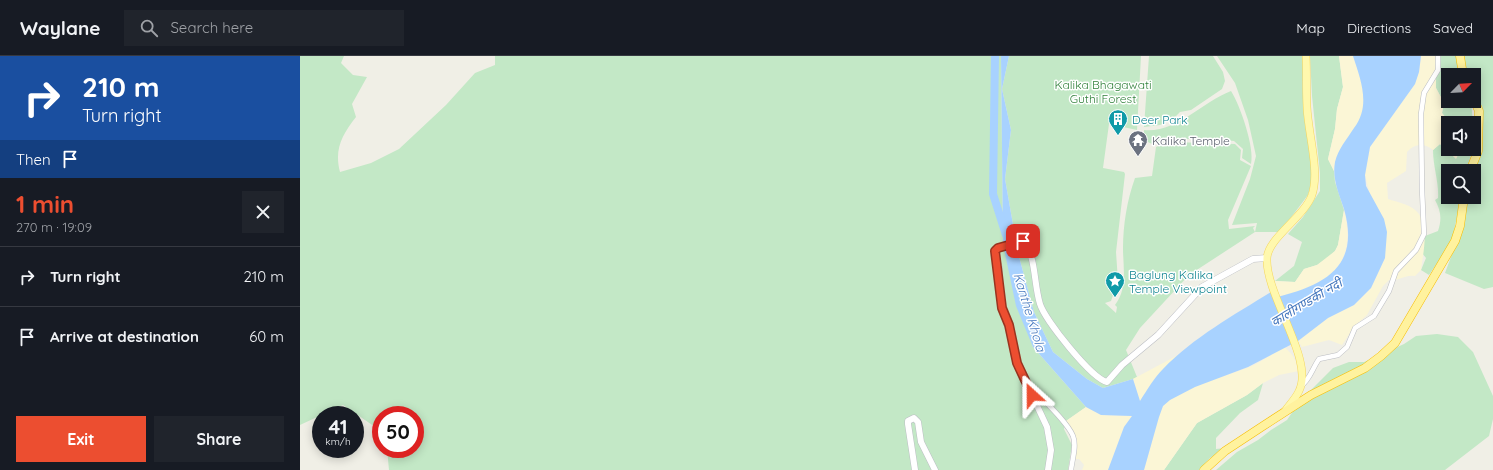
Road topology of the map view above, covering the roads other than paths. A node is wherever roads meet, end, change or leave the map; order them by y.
1 (1306, 56) edge
2 (1438, 56) edge
3 (1460, 56) edge
4 (1462, 68) edge
5 (1477, 108) edge
6 (1473, 164) edge
7 (1463, 204) edge
8 (1267, 258) junction
9 (1026, 382) junction
10 (1300, 387) junction
11 (1283, 414) junction
12 (915, 470) edge
13 (935, 470) edge
14 (1048, 470) edge
15 (1071, 470) edge
16 (1204, 470) edge

1 - 8 main road
2 - 10 street
3 - 4 highway
5 - 6 highway
7 - 11 highway
8 - 9 main road
8 - 10 main road
9 - 14 main road
9 - 15 street
10 - 11 main road
11 - 16 highway
12 - 13 main road

